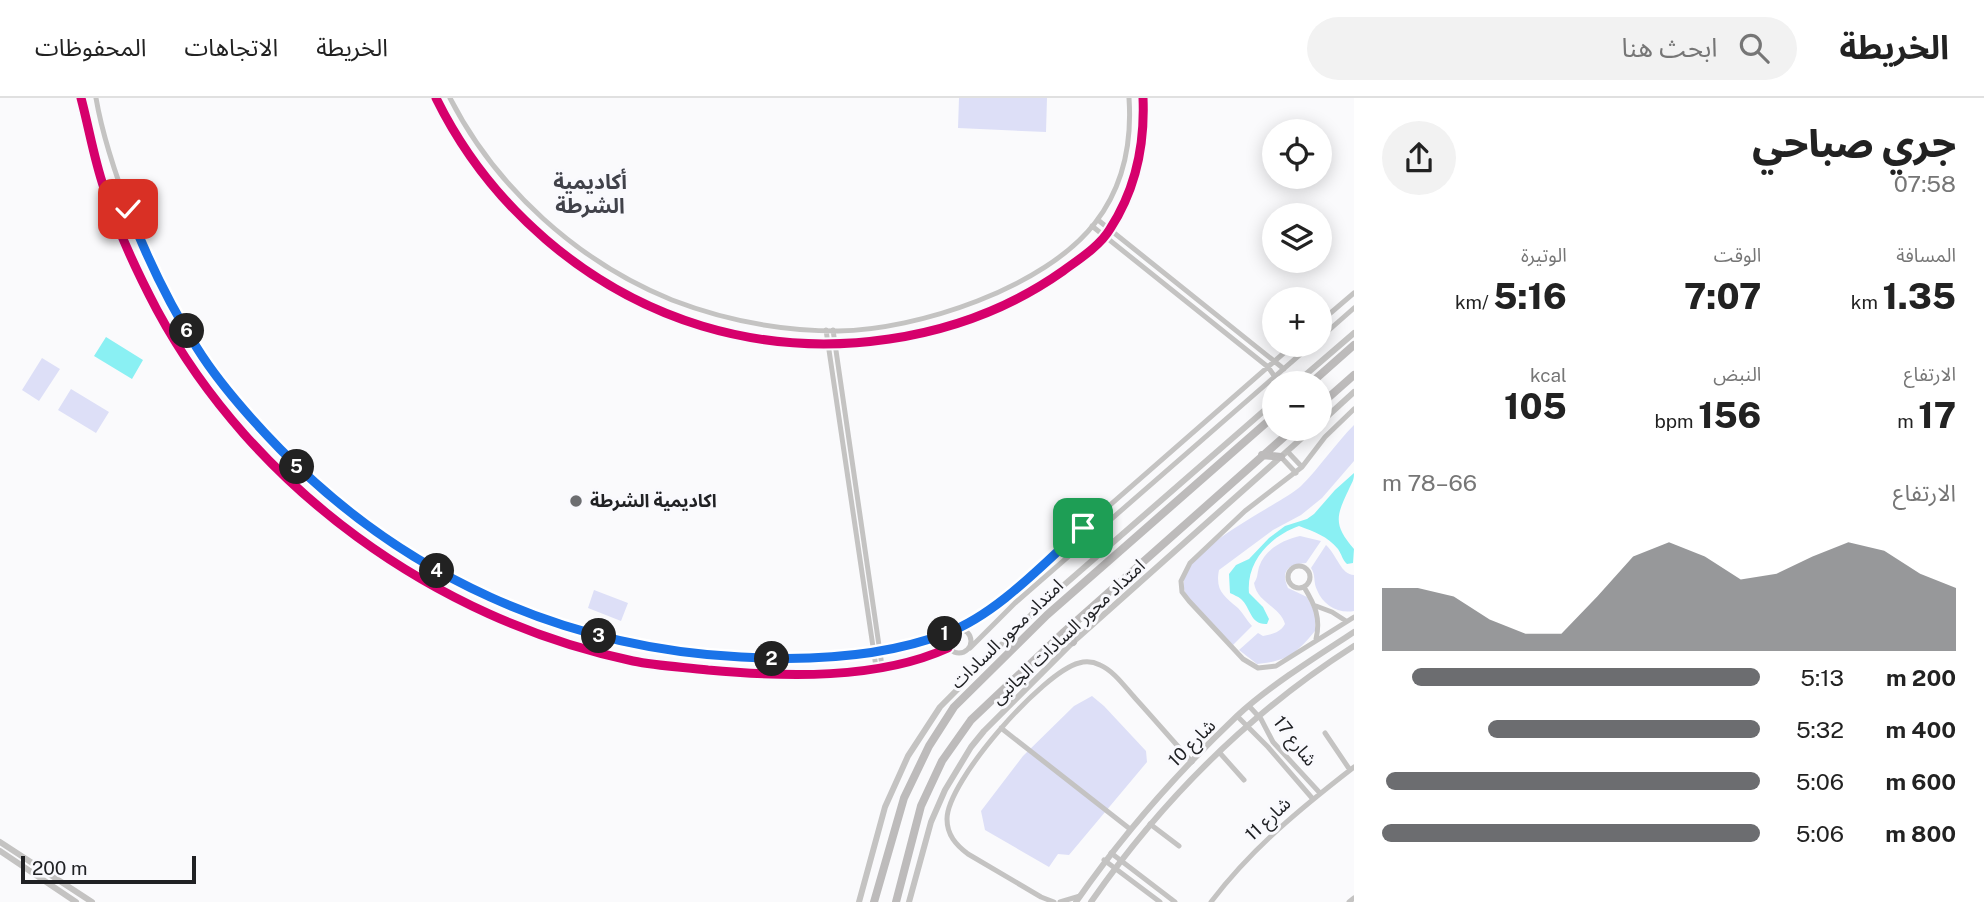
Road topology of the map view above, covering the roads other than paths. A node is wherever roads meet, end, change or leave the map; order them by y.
1 (81, 98) edge
2 (96, 98) edge
3 (436, 98) edge
4 (450, 98) edge
5 (1129, 98) edge
6 (1143, 98) edge
7 (1098, 220) junction
8 (1092, 226) junction
9 (1110, 230) junction
10 (1104, 237) junction
11 (1354, 293) edge
12 (1354, 308) edge
13 (703, 311) junction
14 (1332, 312) edge
15 (699, 325) junction
16 (1332, 327) edge
17 (830, 330) junction
18 (1354, 333) edge
19 (832, 343) junction
20 (1354, 345) edge
21 (197, 349) junction
22 (1279, 357) edge
23 (1298, 357) edge
24 (186, 358) junction
25 (1273, 362) junction
26 (1268, 367) junction
27 (1284, 369) junction
28 (1271, 371) edge
29 (1282, 371) edge
30 (1310, 371) edge
31 (1325, 371) edge
32 (1354, 375) edge
33 (1262, 388) edge
34 (1354, 392) edge
35 (1332, 394) edge
36 (1354, 409) edge
37 (1262, 412) edge
38 (1332, 412) edge
39 (1262, 427) edge
40 (1279, 441) edge
41 (1299, 441) edge
42 (1284, 454) junction
43 (1262, 455) junction
44 (1302, 467) junction
45 (1296, 473) junction
46 (1304, 587) junction
47 (512, 606) junction
48 (1316, 606) junction
49 (1354, 617) edge
50 (506, 621) junction
51 (1346, 621) junction
52 (957, 629) junction
53 (580, 631) junction
54 (950, 632) junction
55 (1064, 632) junction
56 (1354, 632) edge
57 (1316, 639) junction
58 (1073, 642) junction
59 (576, 646) junction
60 (1354, 646) edge
61 (948, 648) junction
62 (970, 648) junction
63 (876, 652) junction
64 (879, 667) junction
65 (1249, 706) junction
66 (1237, 716) junction
67 (1257, 716) junction
68 (1246, 726) junction
69 (1001, 729) junction
70 (1325, 733) dead end
71 (1219, 752) junction
72 (1192, 762) junction
73 (1352, 768) edge
74 (1244, 780) dead end
75 (1320, 792) junction
76 (1312, 798) junction
77 (1150, 824) junction
78 (1130, 829) junction
79 (0, 842) edge
80 (1179, 846) dead end
81 (1111, 853) junction
82 (2, 854) edge
83 (1104, 860) junction
84 (1122, 862) junction
85 (1116, 869) junction
86 (1354, 898) edge
87 (1078, 899) edge
88 (76, 902) edge
89 (92, 902) edge
90 (859, 902) edge
91 (874, 902) edge
92 (896, 902) edge
93 (909, 902) edge
94 (1054, 902) edge
95 (1060, 902) edge
96 (1091, 902) edge
97 (1160, 902) edge
98 (1175, 902) edge
99 (1211, 902) edge
100 (1349, 902) edge

1 - 24 street
2 - 21 street
3 - 15 street
4 - 13 street
5 - 7 street
6 - 9 street
7 - 8 street
7 - 9 street
8 - 10 street
8 - 17 street
9 - 10 street
9 - 25 street
10 - 19 street
10 - 26 street
11 - 14 street
12 - 16 street
13 - 15 street
13 - 17 street
15 - 19 street
17 - 19 street
18 - 30 street
19 - 63 street
20 - 31 main road
21 - 24 street
21 - 47 street
22 - 25 street
23 - 27 street
24 - 50 street
25 - 26 street
25 - 27 street
26 - 28 street
26 - 52 street
27 - 29 street
32 - 35 main road
33 - 62 street
34 - 38 street
36 - 44 street
37 - 90 street
39 - 91 main road, امتداد محور السادات
40 - 43 main road, امتداد محور السادات
41 - 42 street, امتداد محور السادات الجانبى
42 - 43 main road
42 - 44 street
42 - 45 street
42 - 58 street, امتداد محور السادات الجانبى
43 - 55 main road, امتداد محور السادات
44 - 45 street
45 - 57 street
46 - 46 street
46 - 48 street
47 - 50 street
47 - 53 street
48 - 51 street
48 - 57 street
49 - 51 street
50 - 59 street
51 - 57 street
52 - 54 street
52 - 62 street
53 - 59 street
53 - 63 street
54 - 61 street
54 - 63 street
55 - 58 main road
55 - 92 main road, امتداد محور السادات
56 - 65 street, شارع 10
58 - 93 street, امتداد محور السادات الجانبى
59 - 64 street
60 - 67 street, شارع 10
61 - 62 street
61 - 64 street
63 - 64 street
65 - 66 street, شارع 10
65 - 67 street, شارع 17
66 - 68 street, شارع 17
66 - 72 street, شارع 10
67 - 68 street, شارع 10
67 - 75 street, شارع 17
68 - 71 street, شارع 10
68 - 76 street, شارع 17
69 - 72 street
69 - 78 street
69 - 94 street
70 - 73 street
71 - 74 street
71 - 77 street, شارع 10
72 - 78 street, شارع 10
73 - 75 street, شارع 11
75 - 76 street, شارع 11
76 - 99 street, شارع 11
77 - 80 street
77 - 84 street, شارع 10
78 - 81 street, شارع 10
79 - 89 street
81 - 83 street, شارع 10
81 - 84 street
82 - 88 street
83 - 85 street
83 - 87 street, شارع 10
84 - 85 street, شارع 10
84 - 98 street
85 - 96 street, شارع 10
85 - 97 street
86 - 100 street
87 - 95 street

